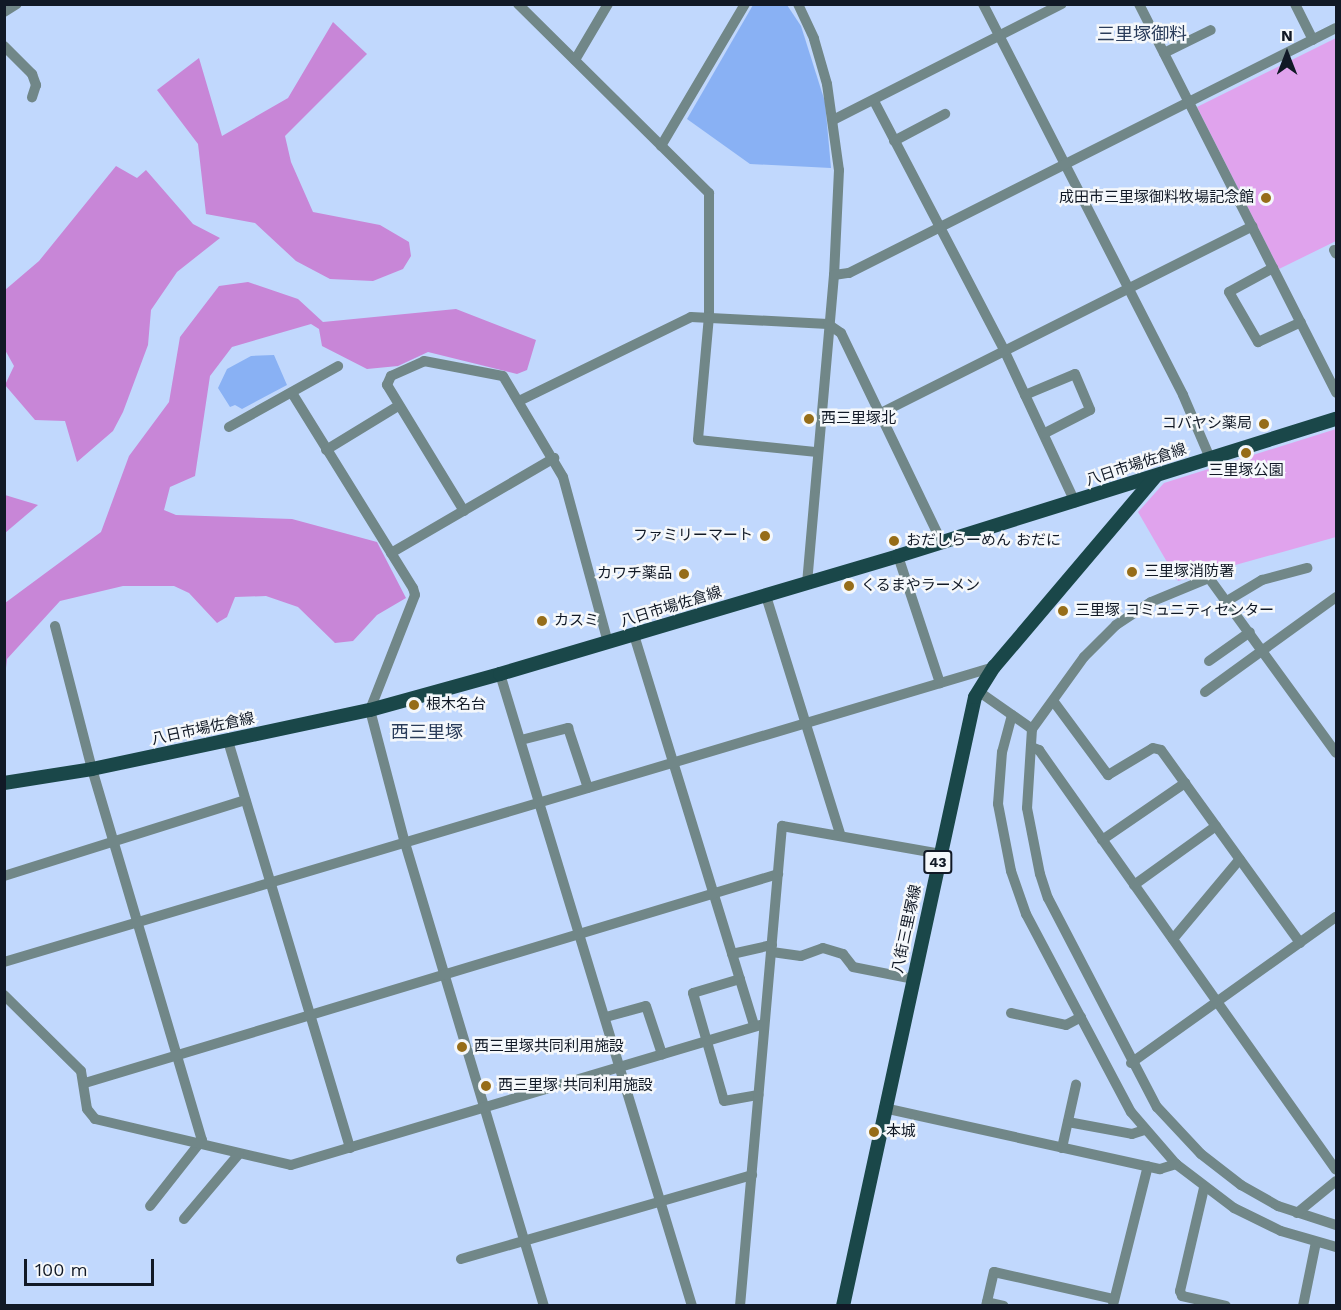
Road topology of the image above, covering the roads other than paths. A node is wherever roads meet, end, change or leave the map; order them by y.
1 (17, 4) edge
2 (518, 4) edge
3 (608, 4) edge
4 (745, 4) edge
5 (798, 4) edge
6 (983, 4) edge
7 (1062, 4) edge
8 (1139, 4) edge
9 (1295, 4) edge
10 (4, 12) edge
11 (1336, 28) edge
12 (1211, 30) dead end
13 (999, 37) junction
14 (1313, 40) junction
15 (4, 46) edge
16 (1164, 52) junction
17 (575, 60) junction
18 (32, 97) dead end
19 (874, 101) junction
20 (1190, 101) junction
21 (945, 114) dead end
22 (835, 119) junction
23 (894, 141) junction
24 (661, 146) junction
25 (1065, 163) junction
26 (938, 225) junction
27 (1252, 226) junction
28 (1273, 268) junction
29 (834, 276) junction
30 (1129, 288) junction
31 (709, 316) junction
32 (1301, 322) junction
33 (828, 324) junction
34 (1005, 352) junction
35 (338, 366) dead end
36 (292, 393) junction
37 (1336, 393) edge
38 (1025, 395) junction
39 (519, 402) junction
40 (398, 406) junction
41 (879, 414) junction
42 (1336, 419) edge
43 (229, 427) dead end
44 (1045, 432) junction
45 (326, 450) junction
46 (817, 452) junction
47 (554, 458) junction
48 (1210, 458) junction
49 (1155, 477) junction
50 (1075, 502) junction
51 (464, 511) junction
52 (942, 543) junction
53 (391, 553) junction
54 (898, 556) junction
55 (1306, 568) dead end
56 (807, 583) junction
57 (766, 596) junction
58 (1336, 597) edge
59 (1227, 601) junction
60 (55, 626) dead end
61 (1250, 632) junction
62 (634, 635) junction
63 (608, 643) junction
64 (1263, 651) junction
65 (1209, 661) dead end
66 (994, 667) junction
67 (500, 675) junction
68 (940, 683) junction
69 (978, 691) junction
70 (1205, 692) dead end
71 (1054, 702) junction
72 (370, 710) junction
73 (1011, 715) junction
74 (806, 723) junction
75 (1032, 729) junction
76 (520, 740) junction
77 (228, 741) junction
78 (1031, 747) junction
79 (1336, 753) edge
80 (673, 763) junction
81 (92, 769) junction
82 (4, 783) edge
83 (1185, 783) junction
84 (588, 788) junction
85 (245, 800) junction
86 (540, 802) junction
87 (1216, 826) junction
88 (840, 833) junction
89 (1102, 840) junction
90 (115, 841) junction
91 (405, 843) junction
92 (940, 854) junction
93 (1240, 860) junction
94 (778, 874) junction
95 (4, 876) edge
96 (270, 883) junction
97 (1134, 885) junction
98 (713, 892) junction
99 (1336, 917) edge
100 (140, 922) junction
101 (580, 933) junction
102 (1173, 939) junction
103 (1300, 943) junction
104 (772, 948) junction
105 (732, 954) junction
106 (4, 962) edge
107 (445, 974) junction
108 (740, 979) junction
109 (913, 979) junction
110 (4, 995) edge
111 (1217, 1004) junction
112 (1011, 1013) dead end
113 (310, 1015) junction
114 (606, 1017) junction
115 (1081, 1017) junction
116 (758, 1025) junction
117 (705, 1041) junction
118 (662, 1054) junction
119 (177, 1055) junction
120 (1131, 1063) junction
121 (622, 1067) junction
122 (85, 1083) junction
123 (1076, 1085) dead end
124 (758, 1095) junction
125 (485, 1108) junction
126 (884, 1108) junction
127 (1068, 1122) junction
128 (1144, 1130) junction
129 (200, 1146) junction
130 (350, 1148) junction
131 (1062, 1148) junction
132 (239, 1154) junction
133 (1176, 1164) junction
134 (1148, 1166) junction
135 (1336, 1170) edge
136 (752, 1175) junction
137 (1336, 1181) edge
138 (1204, 1188) junction
139 (660, 1202) junction
140 (150, 1206) dead end
141 (1297, 1213) junction
142 (184, 1219) dead end
143 (1336, 1225) edge
144 (524, 1241) junction
145 (1316, 1242) junction
146 (1336, 1247) edge
147 (461, 1259) dead end
148 (1113, 1302) edge
149 (986, 1304) edge
150 (544, 1305) edge
151 (692, 1305) edge
152 (740, 1305) edge
153 (843, 1305) edge
154 (1004, 1305) edge
155 (1226, 1305) edge
156 (1303, 1305) edge

1 - 10 street
2 - 17 street
3 - 17 street
4 - 24 street
5 - 22 street
6 - 13 street
7 - 13 street
8 - 16 street
9 - 14 street
11 - 14 street
12 - 16 street
13 - 19 street
13 - 25 street
14 - 20 street
15 - 18 street
16 - 20 street
17 - 24 street
19 - 22 street
19 - 23 street
20 - 25 street
20 - 27 street
21 - 23 street
22 - 29 street
23 - 26 street
24 - 31 street
25 - 26 street
25 - 30 street
26 - 29 street
26 - 34 street
27 - 28 street
27 - 30 street
28 - 32 street
28 - 32 street
29 - 33 street
30 - 34 street
30 - 48 street
31 - 33 street
31 - 39 street
31 - 46 street
32 - 37 street
33 - 41 street
33 - 46 street
34 - 38 street
34 - 41 street
35 - 36 street
36 - 43 street
36 - 45 street
38 - 44 street
38 - 44 street
39 - 40 street
39 - 47 street
40 - 45 street
40 - 51 street
41 - 52 street
42 - 48 main road, 八日市場佐倉線
44 - 50 street
45 - 53 street
46 - 56 street
47 - 51 street
47 - 63 street
48 - 49 main road, 八日市場佐倉線
49 - 50 main road, 八日市場佐倉線
49 - 66 main road, 八街三里塚線 / 43
50 - 52 main road, 八日市場佐倉線
51 - 53 street
52 - 54 main road, 八日市場佐倉線
53 - 72 street
54 - 56 main road, 八日市場佐倉線
54 - 68 street
55 - 59 street
56 - 57 main road, 八日市場佐倉線
57 - 62 main road, 八日市場佐倉線
57 - 74 street
58 - 64 street
59 - 61 street
59 - 71 street
60 - 81 street
61 - 64 street
61 - 65 street
62 - 63 main road, 八日市場佐倉線
62 - 80 street
63 - 67 main road, 八日市場佐倉線
64 - 70 street
64 - 79 street
66 - 68 street
66 - 69 main road, 八街三里塚線 / 43
67 - 72 main road, 八日市場佐倉線
67 - 76 street
68 - 74 street
69 - 73 street
69 - 92 main road, 八街三里塚線 / 43
71 - 75 street
71 - 83 street
72 - 77 main road, 八日市場佐倉線
72 - 91 street
73 - 75 street
73 - 115 street
74 - 80 street
74 - 88 street
75 - 78 street
76 - 84 street
76 - 86 street
77 - 81 main road, 八日市場佐倉線
77 - 85 street
78 - 89 street
78 - 120 street
80 - 84 street
80 - 98 street
81 - 82 main road, 八日市場佐倉線
81 - 90 street
83 - 87 street
83 - 89 street
84 - 86 street
85 - 90 street
85 - 96 street
86 - 91 street
86 - 101 street
87 - 93 street
87 - 97 street
88 - 92 street
88 - 94 street
89 - 97 street
90 - 95 street
90 - 100 street
91 - 96 street
91 - 107 street
92 - 109 main road, 八街三里塚線 / 43
93 - 102 street
93 - 103 street
94 - 98 street
94 - 104 street
96 - 100 street
96 - 113 street
97 - 102 street
98 - 101 street
98 - 105 street
99 - 103 street
100 - 106 street
100 - 119 street
101 - 107 street
101 - 114 street
102 - 111 street
103 - 111 street
104 - 105 street
104 - 109 street
104 - 116 street
105 - 108 street
107 - 113 street
107 - 125 street
108 - 116 street
108 - 117 street
109 - 126 main road, 八街三里塚線 / 43
110 - 122 street
111 - 120 street
111 - 135 street
112 - 115 street
113 - 119 street
113 - 130 street
114 - 118 street
114 - 121 street
115 - 128 street
116 - 117 street
116 - 124 street
117 - 118 street
117 - 124 street
118 - 121 street
119 - 122 street
119 - 129 street
120 - 141 street
121 - 125 street
121 - 139 street
122 - 129 street
123 - 127 street
124 - 136 street
125 - 130 street
125 - 144 street
126 - 131 street
126 - 153 main road, 八街三里塚線 / 43
127 - 128 street
127 - 131 street
128 - 133 street
129 - 132 street
129 - 140 street
130 - 132 street
131 - 134 street
132 - 142 street
133 - 134 street
133 - 138 street
134 - 148 street
136 - 139 street
136 - 152 street
137 - 141 street
138 - 145 street
138 - 155 street
139 - 144 street
139 - 151 street
141 - 143 street
144 - 147 street
144 - 150 street
145 - 146 street
145 - 156 street
148 - 149 street
149 - 154 street

